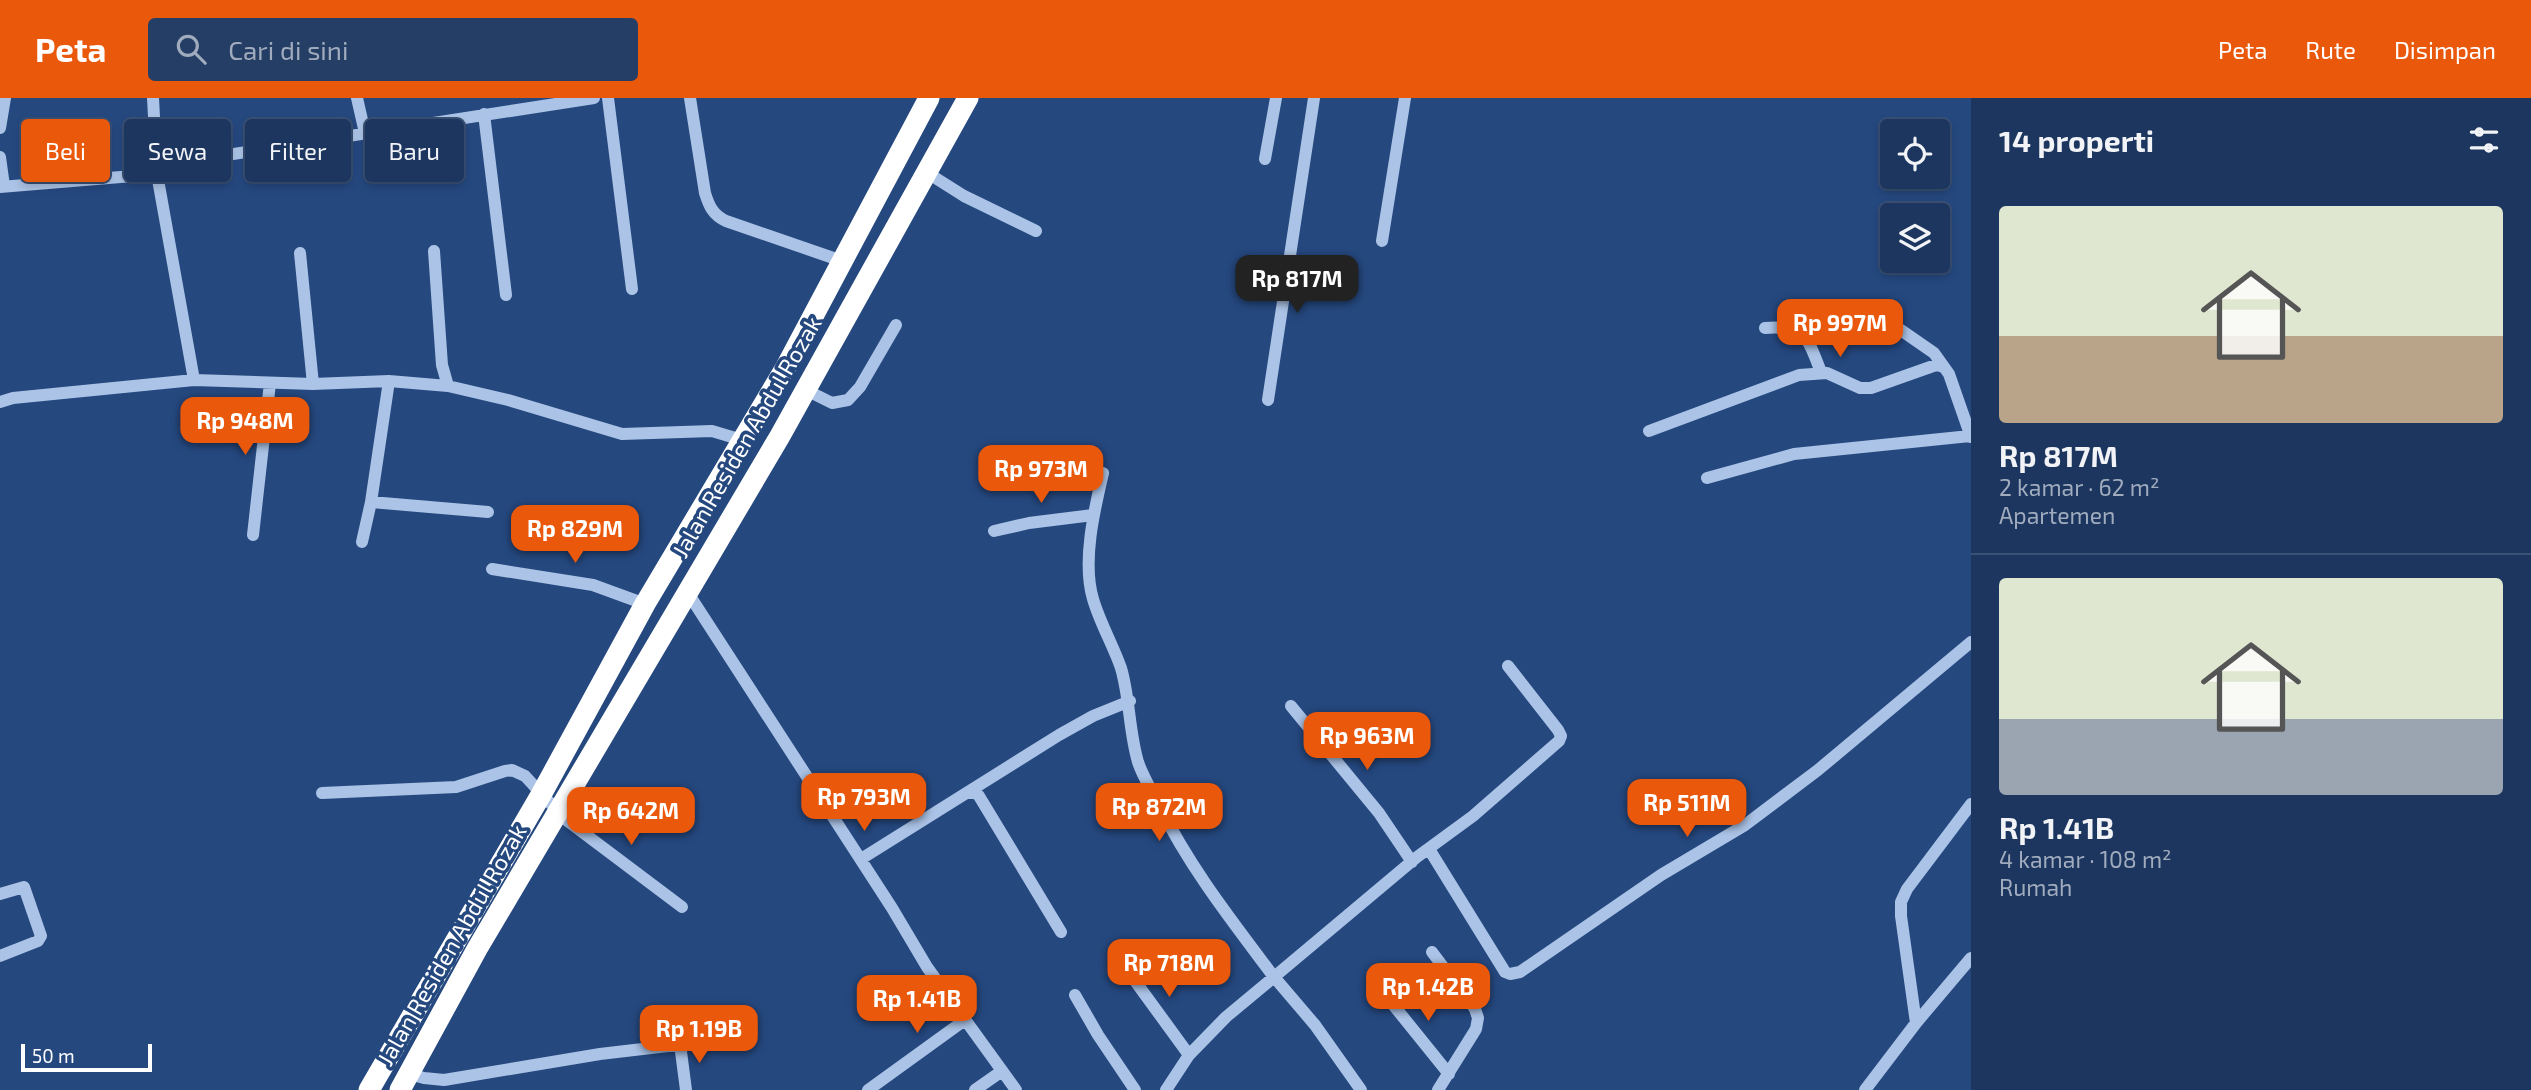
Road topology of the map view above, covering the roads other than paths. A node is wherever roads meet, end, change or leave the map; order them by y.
1 (5, 98) edge
2 (153, 98) edge
3 (357, 98) edge
4 (594, 98) edge
5 (608, 98) edge
6 (690, 98) edge
7 (929, 98) edge
8 (968, 98) edge
9 (1276, 98) edge
10 (1314, 98) edge
11 (1405, 98) edge
12 (484, 114) junction
13 (154, 119) edge
14 (453, 119) edge
15 (0, 128) edge
16 (365, 133) joint
17 (231, 154) edge
18 (0, 157) edge
19 (1265, 159) dead end
20 (926, 172) junction
21 (124, 177) edge
22 (158, 182) edge
23 (2, 187) edge
24 (1036, 231) dead end
25 (1382, 241) dead end
26 (434, 251) dead end
27 (300, 253) dead end
28 (842, 261) junction
29 (632, 289) dead end
30 (506, 295) dead end
31 (1882, 317) dead end
32 (896, 325) dead end
33 (1765, 328) dead end
34 (1944, 366) junction
35 (1821, 372) junction
36 (194, 380) junction
37 (389, 381) junction
38 (270, 383) junction
39 (313, 384) junction
40 (448, 386) junction
41 (806, 390) junction
42 (1268, 400) dead end
43 (0, 402) edge
44 (1649, 431) dead end
45 (1971, 437) edge
46 (742, 440) junction
47 (1103, 473) dead end
48 (1707, 478) dead end
49 (371, 502) junction
50 (488, 512) dead end
51 (1093, 515) junction
52 (994, 531) dead end
53 (253, 535) dead end
54 (362, 542) dead end
55 (492, 569) dead end
56 (688, 593) junction
57 (645, 604) junction
58 (1971, 642) edge
59 (1508, 666) dead end
60 (1130, 701) junction
61 (1291, 706) dead end
62 (322, 793) dead end
63 (542, 793) junction
64 (970, 793) junction
65 (1971, 804) edge
66 (559, 813) junction
67 (1421, 855) junction
68 (861, 859) junction
69 (0, 894) edge
70 (682, 907) dead end
71 (1061, 932) dead end
72 (1432, 952) dead end
73 (0, 956) edge
74 (1971, 958) edge
75 (1122, 963) dead end
76 (1274, 977) junction
77 (1382, 991) dead end
78 (1075, 995) dead end
79 (965, 1020) junction
80 (1916, 1023) junction
81 (1188, 1055) junction
82 (1002, 1071) junction
83 (1449, 1074) junction
84 (472, 1075) junction
85 (405, 1082) edge
86 (1168, 1089) edge
87 (369, 1090) edge
88 (475, 1090) edge
89 (685, 1090) edge
90 (868, 1090) edge
91 (975, 1090) edge
92 (1016, 1090) edge
93 (1135, 1090) edge
94 (1361, 1090) edge
95 (1438, 1090) edge
96 (1865, 1090) edge

1 - 15 street
2 - 13 street
3 - 16 street
4 - 12 street
5 - 29 street
6 - 28 street
7 - 28 highway, Jalan Residen Abdul Rozak
8 - 20 highway, Jalan Residen Abdul Rozak
9 - 19 street
10 - 42 street
11 - 25 street
12 - 14 street
12 - 30 street
16 - 17 street
18 - 23 street
20 - 24 street
20 - 41 highway, Jalan Residen Abdul Rozak
21 - 23 street
22 - 36 street
26 - 40 street
27 - 39 street
28 - 46 highway, Jalan Residen Abdul Rozak
31 - 34 street
32 - 41 street
33 - 35 street
34 - 35 street
34 - 45 street
35 - 44 street
36 - 38 street
36 - 43 street
37 - 39 street
37 - 40 street
37 - 49 street
38 - 39 street
38 - 53 street
40 - 46 street
41 - 56 highway, Jalan Residen Abdul Rozak
45 - 48 street
46 - 57 highway, Jalan Residen Abdul Rozak
47 - 51 street
49 - 50 street
49 - 54 street
51 - 52 street
51 - 60 street
55 - 57 street
56 - 66 highway, Jalan Residen Abdul Rozak
56 - 68 street
57 - 63 highway, Jalan Residen Abdul Rozak
58 - 67 street
59 - 67 street
60 - 64 street
60 - 76 street
61 - 67 street
62 - 63 street
63 - 66 street
63 - 87 highway, Jalan Residen Abdul Rozak
64 - 68 street
64 - 71 street
65 - 80 street
66 - 70 street
66 - 85 highway, Jalan Residen Abdul Rozak
67 - 76 street
68 - 79 street
69 - 73 street
72 - 83 street
74 - 80 street
75 - 81 street
76 - 81 street
76 - 94 street
77 - 83 street
78 - 93 street
79 - 82 street
79 - 90 street
80 - 96 street
81 - 86 street
82 - 91 street
82 - 92 street
83 - 95 street
84 - 85 street
84 - 88 street
84 - 89 street

